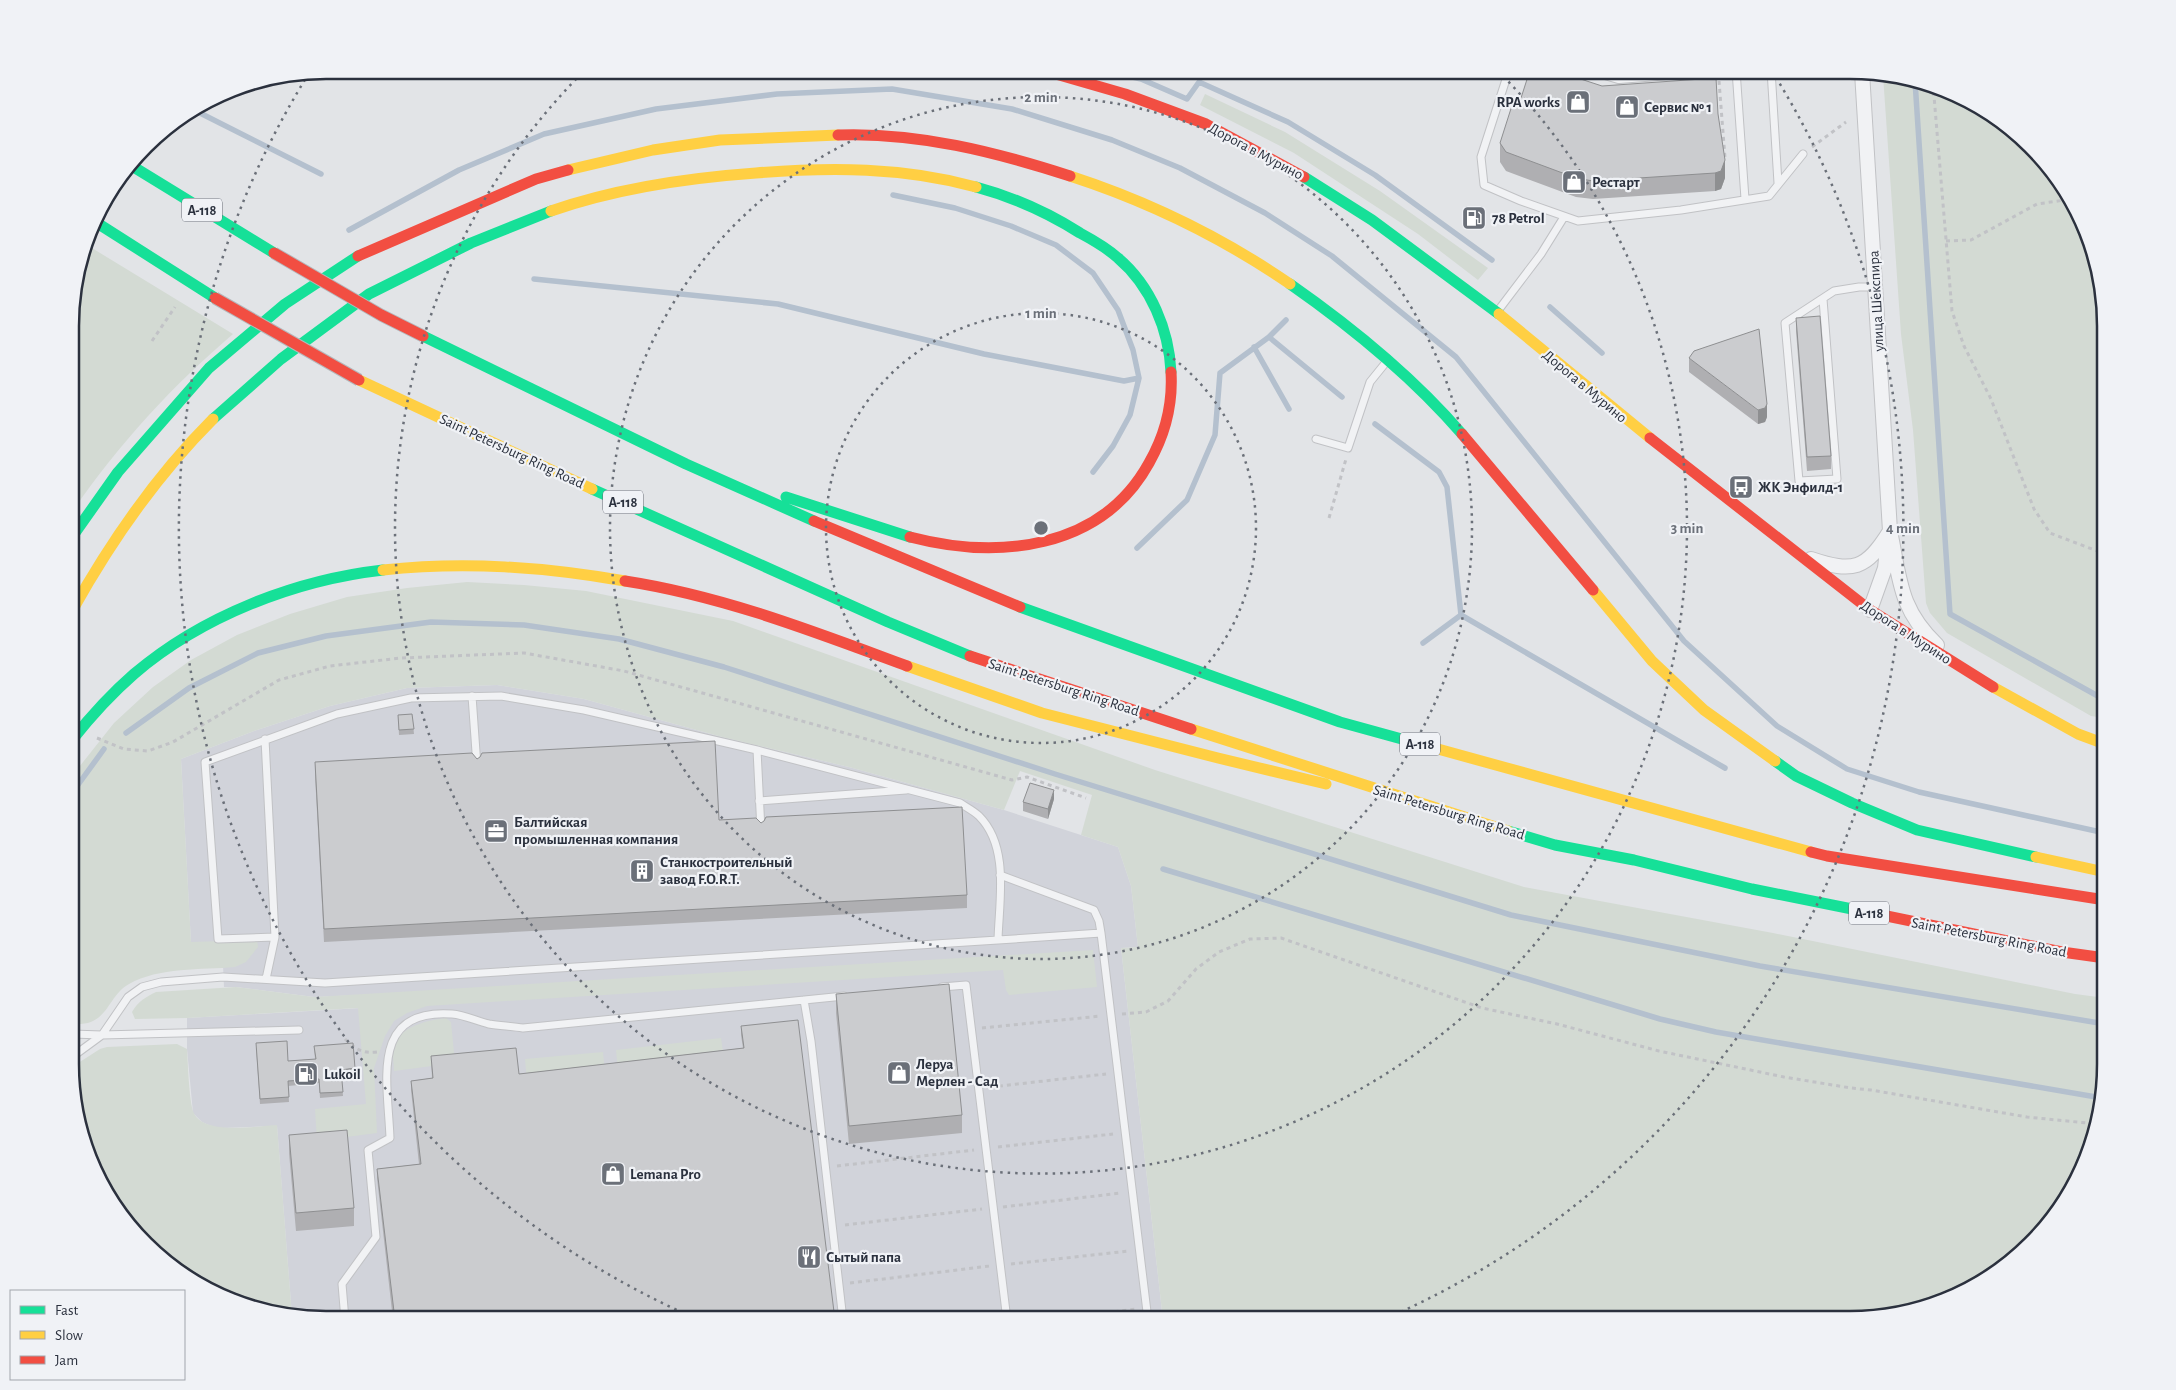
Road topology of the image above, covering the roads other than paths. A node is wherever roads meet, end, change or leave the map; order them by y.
1 (1073, 79) edge
2 (1506, 79) edge
3 (1737, 79) edge
4 (1772, 79) edge
5 (1862, 79) edge
6 (1803, 154) road end
7 (136, 168) edge
8 (1778, 183) junction
9 (1745, 199) junction
10 (1564, 217) junction
11 (100, 225) edge
12 (1875, 287) junction
13 (1823, 299) junction
14 (1497, 313) junction
15 (1389, 359) junction
16 (1316, 439) dead end
17 (686, 464) junction
18 (79, 527) edge
19 (1890, 531) junction
20 (1796, 554) junction
21 (79, 599) edge
22 (1870, 610) junction
23 (1964, 670) junction
24 (472, 696) junction
25 (79, 732) edge
26 (265, 739) junction
27 (2097, 741) edge
28 (757, 750) junction
29 (477, 767) edge
30 (911, 790) junction
31 (759, 801) junction
32 (1438, 810) junction
33 (761, 831) edge
34 (2097, 870) edge
35 (1000, 875) junction
36 (2097, 899) edge
37 (1101, 933) junction
38 (275, 937) junction
39 (998, 940) junction
40 (2097, 957) edge
41 (266, 979) junction
42 (938, 988) edge
43 (852, 996) edge
44 (804, 1000) junction
45 (300, 1030) dead end
46 (79, 1034) edge
47 (102, 1035) junction
48 (79, 1051) edge
49 (344, 1311) edge
50 (842, 1311) edge
51 (1006, 1311) edge
52 (1146, 1311) edge

1 - 14 main road, Дорога в Мурино
2 - 10 lane
3 - 9 lane
4 - 8 lane
5 - 12 street, улица Шекспира
6 - 8 lane
7 - 17 main road, А-118, bridge
8 - 9 lane
9 - 10 lane
10 - 14 lane
11 - 32 main road, Saint Petersburg Ring Road / А-118, bridge
12 - 13 lane
12 - 19 street, улица Шекспира
13 - 13 lane
14 - 20 main road, Дорога в Мурино
15 - 16 lane
15 - 18 main road
15 - 34 main road
17 - 21 main road
17 - 36 main road, А-118
19 - 20 street
19 - 22 street
19 - 23 street
20 - 22 main road, Дорога в Мурино
22 - 23 main road, Дорога в Мурино
23 - 27 main road, Дорога в Мурино
24 - 26 lane
24 - 28 lane
24 - 29 lane
25 - 32 main road
26 - 38 lane
26 - 38 lane
28 - 30 lane
28 - 31 lane
30 - 31 lane
30 - 35 lane
31 - 33 lane
32 - 40 main road, Saint Petersburg Ring Road / А-118
35 - 37 lane
35 - 39 lane
37 - 39 lane
37 - 52 lane
38 - 41 lane
39 - 41 lane
41 - 47 lane
42 - 51 lane
43 - 44 lane
44 - 49 lane
44 - 50 lane
45 - 47 lane
46 - 47 lane
47 - 48 lane

